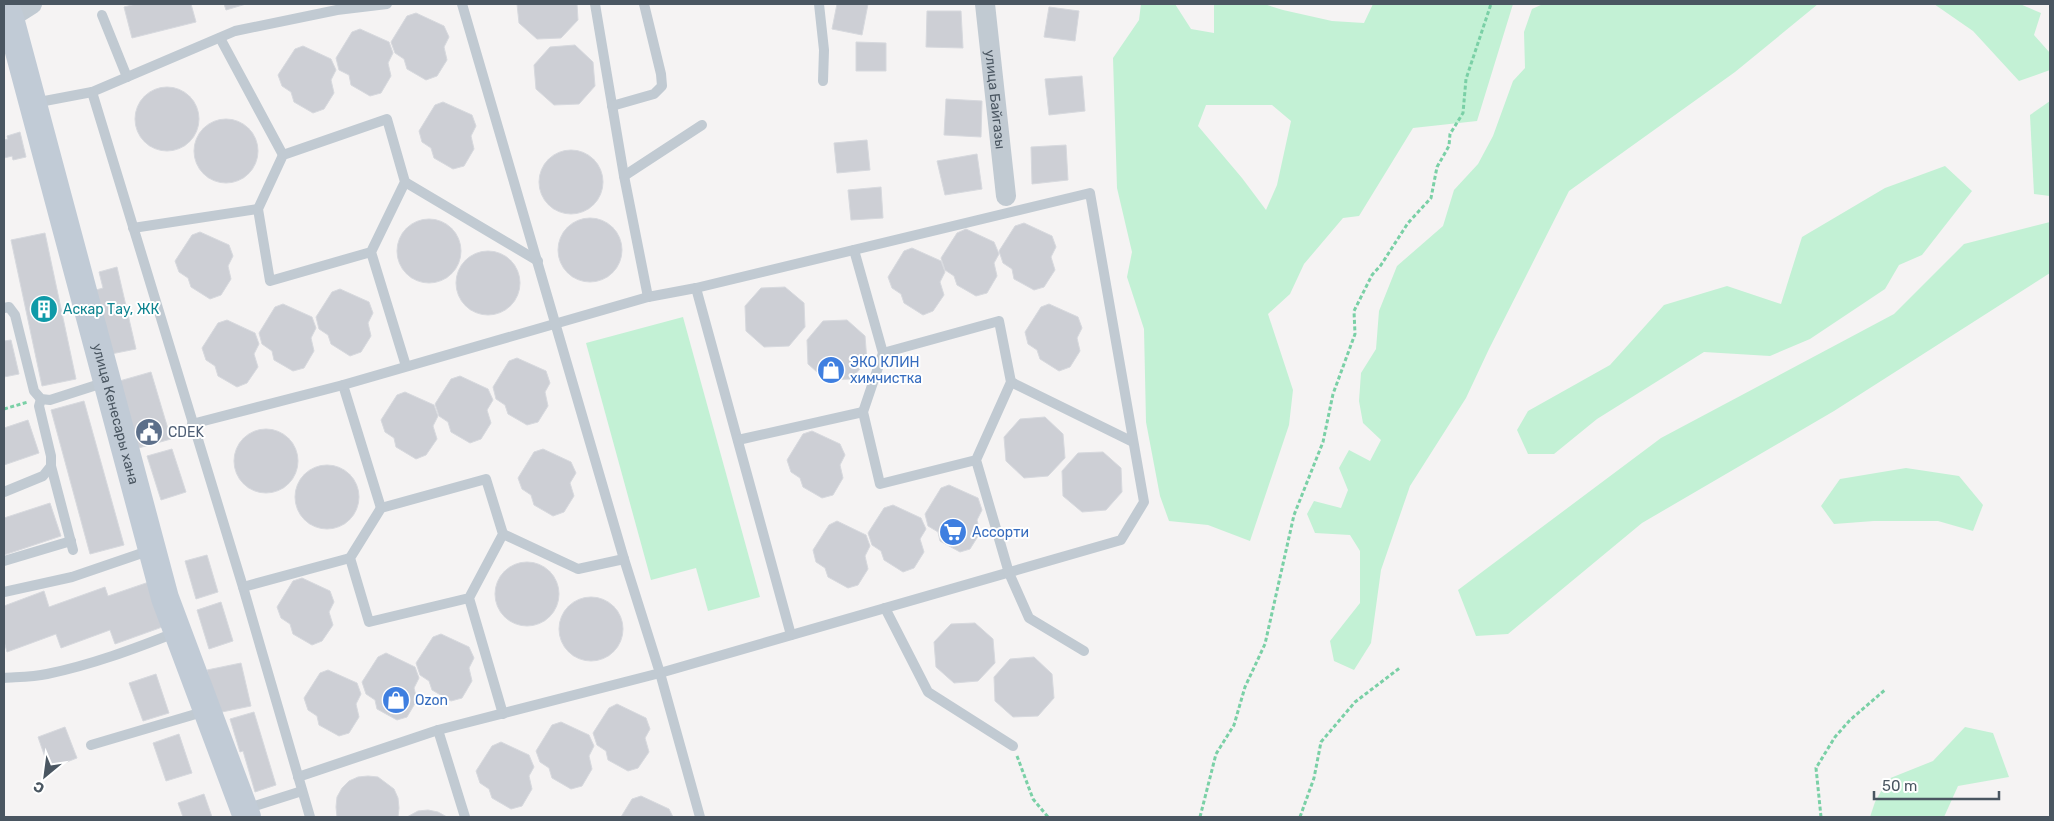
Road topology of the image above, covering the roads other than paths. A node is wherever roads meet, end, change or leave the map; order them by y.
1 (387, 4) edge
2 (462, 4) edge
3 (595, 4) edge
4 (644, 4) edge
5 (819, 4) edge
6 (985, 4) edge
7 (15, 9) edge
8 (102, 15) dead end
9 (220, 38) junction
10 (127, 77) junction
11 (823, 81) dead end
12 (92, 92) junction
13 (32, 103) junction
14 (612, 106) junction
15 (702, 125) dead end
16 (282, 155) junction
17 (624, 176) junction
18 (405, 182) junction
19 (1006, 196) dead end
20 (258, 209) junction
21 (133, 228) junction
22 (854, 250) junction
23 (371, 252) junction
24 (538, 261) junction
25 (696, 288) junction
26 (648, 297) junction
27 (4, 308) edge
28 (556, 323) junction
29 (883, 353) junction
30 (406, 366) junction
31 (107, 382) junction
32 (1011, 382) junction
33 (343, 385) junction
34 (41, 399) junction
35 (863, 412) junction
36 (192, 424) junction
37 (738, 440) junction
38 (1133, 442) junction
39 (976, 460) junction
40 (52, 466) junction
41 (4, 492) edge
42 (381, 508) junction
43 (503, 534) junction
44 (152, 550) junction
45 (350, 558) junction
46 (624, 559) junction
47 (4, 561) edge
48 (1009, 573) junction
49 (243, 587) junction
50 (4, 592) edge
51 (469, 598) junction
52 (886, 608) junction
53 (178, 632) junction
54 (791, 635) junction
55 (1084, 651) dead end
56 (660, 673) junction
57 (4, 678) edge
58 (207, 711) junction
59 (502, 714) junction
60 (438, 730) junction
61 (92, 745) dead end
62 (1013, 746) road end
63 (298, 777) junction
64 (302, 791) junction
65 (246, 813) edge
66 (310, 817) edge
67 (465, 817) edge
68 (700, 817) edge

1 - 9 lane
2 - 24 lane
3 - 14 lane
4 - 14 lane
5 - 11 lane
6 - 19 street, улица Байгазы
7 - 13 street, улица Кенесары хана
8 - 10 lane
9 - 10 lane
9 - 16 lane
10 - 12 lane
12 - 13 lane
12 - 21 lane
13 - 31 street, улица Кенесары хана
14 - 17 lane
15 - 17 lane
16 - 18 lane
16 - 20 lane
17 - 26 lane
18 - 23 lane
18 - 24 lane
20 - 21 lane
20 - 23 lane
21 - 36 lane
22 - 25 lane
22 - 29 lane
22 - 38 lane
23 - 30 lane
24 - 28 lane
25 - 26 lane
25 - 37 lane
26 - 28 lane
27 - 34 lane
28 - 30 lane
28 - 46 lane
29 - 32 lane
29 - 35 lane
30 - 33 lane
31 - 34 lane
31 - 44 street, улица Кенесары хана
32 - 38 lane
32 - 39 lane
33 - 36 lane
33 - 42 lane
34 - 40 lane
35 - 37 lane
35 - 39 lane
36 - 49 lane
37 - 54 lane
38 - 48 lane
39 - 48 lane
40 - 41 lane
40 - 47 lane
42 - 43 lane
42 - 45 lane
43 - 46 lane
43 - 51 lane
44 - 50 lane
44 - 53 street, улица Кенесары хана
45 - 49 lane
45 - 51 lane
46 - 56 lane
48 - 52 lane
48 - 55 lane
49 - 63 lane
51 - 59 lane
52 - 54 lane
52 - 62 lane
53 - 57 lane
53 - 58 street, улица Кенесары хана
54 - 56 lane
56 - 59 lane
56 - 68 lane
58 - 61 lane
58 - 65 street, улица Кенесары хана
59 - 60 lane
60 - 63 lane
60 - 67 lane
63 - 64 lane
64 - 65 lane
64 - 66 lane

